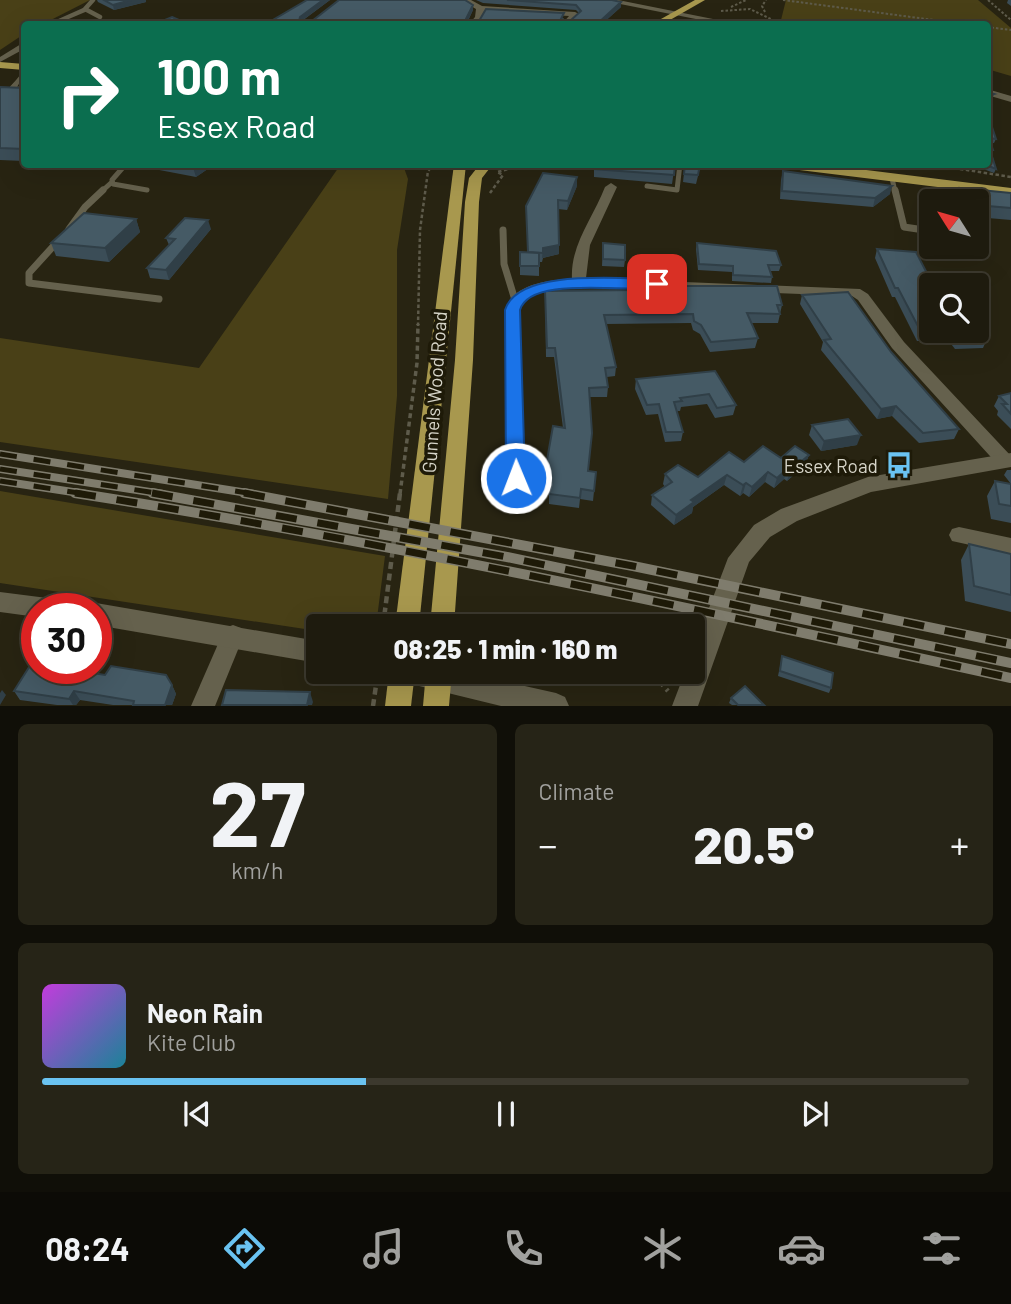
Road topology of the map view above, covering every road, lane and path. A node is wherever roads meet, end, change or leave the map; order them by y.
1 (93, 0) edge
2 (465, 0) edge
3 (604, 0) edge
4 (765, 0) edge
5 (782, 0) edge
6 (988, 0) edge
7 (624, 2) edge
8 (704, 3) edge
9 (480, 8) junction
10 (86, 10) junction
11 (721, 11) dead end
12 (765, 12) junction
13 (100, 17) dead end
14 (1011, 20) edge
15 (58, 21) edge
16 (476, 21) edge
17 (568, 21) edge
18 (664, 21) edge
19 (679, 21) edge
20 (716, 21) edge
21 (775, 21) edge
22 (936, 21) edge
23 (991, 28) edge
24 (1011, 30) edge
25 (21, 48) edge
26 (0, 62) edge
27 (21, 64) edge
28 (21, 81) edge
29 (21, 90) edge
30 (991, 93) edge
31 (1011, 99) edge
32 (123, 168) edge
33 (427, 168) edge
34 (431, 168) edge
35 (459, 168) edge
36 (492, 168) edge
37 (680, 168) edge
38 (814, 168) edge
39 (881, 168) edge
40 (959, 168) edge
41 (428, 171) junction
42 (1011, 177) edge
43 (892, 178) junction
44 (112, 182) junction
45 (1011, 183) edge
46 (647, 186) dead end
47 (611, 187) dead end
48 (147, 190) dead end
49 (1011, 192) edge
50 (919, 229) edge
51 (503, 230) dead end
52 (579, 283) junction
53 (159, 299) dead end
54 (516, 300) junction
55 (427, 363) junction
56 (1008, 461) edge
57 (516, 478) edge
58 (959, 535) dead end
59 (1011, 545) edge
60 (0, 602) edge
61 (21, 605) edge
62 (385, 614) edge
63 (408, 614) edge
64 (443, 614) edge
65 (112, 616) edge
66 (233, 635) junction
67 (306, 650) edge
68 (376, 684) edge
69 (401, 684) edge
70 (438, 684) edge
71 (464, 684) edge
72 (203, 705) edge
73 (373, 705) edge
74 (398, 705) edge
75 (436, 705) edge
76 (556, 705) edge
77 (685, 705) edge

1 - 10 lane
2 - 9 street
3 - 7 street
4 - 12 path
5 - 22 path
6 - 14 path
7 - 20 street
8 - 18 main road
8 - 19 main road
9 - 16 street
9 - 17 street
10 - 13 lane
10 - 15 street
11 - 12 path
12 - 21 path
23 - 24 path
25 - 26 street
26 - 27 main road
28 - 29 lane
30 - 31 street
32 - 44 lane
33 - 41 path
34 - 41 path
35 - 55 main road, Gunnels Wood Road
36 - 64 main road, Gunnels Wood Road
37 - 46 lane
38 - 43 main road
39 - 45 main road
40 - 42 path
41 - 55 path
43 - 49 main road
43 - 50 lane
44 - 48 lane
44 - 53 lane
47 - 52 street
51 - 54 lane
52 - 54 street
52 - 56 street
54 - 57 street
55 - 62 path
55 - 63 main road, Gunnels Wood Road
56 - 77 street
58 - 59 street
60 - 61 street
65 - 66 street
66 - 67 street
66 - 72 street
68 - 73 path
69 - 74 main road
70 - 75 main road
71 - 76 street

